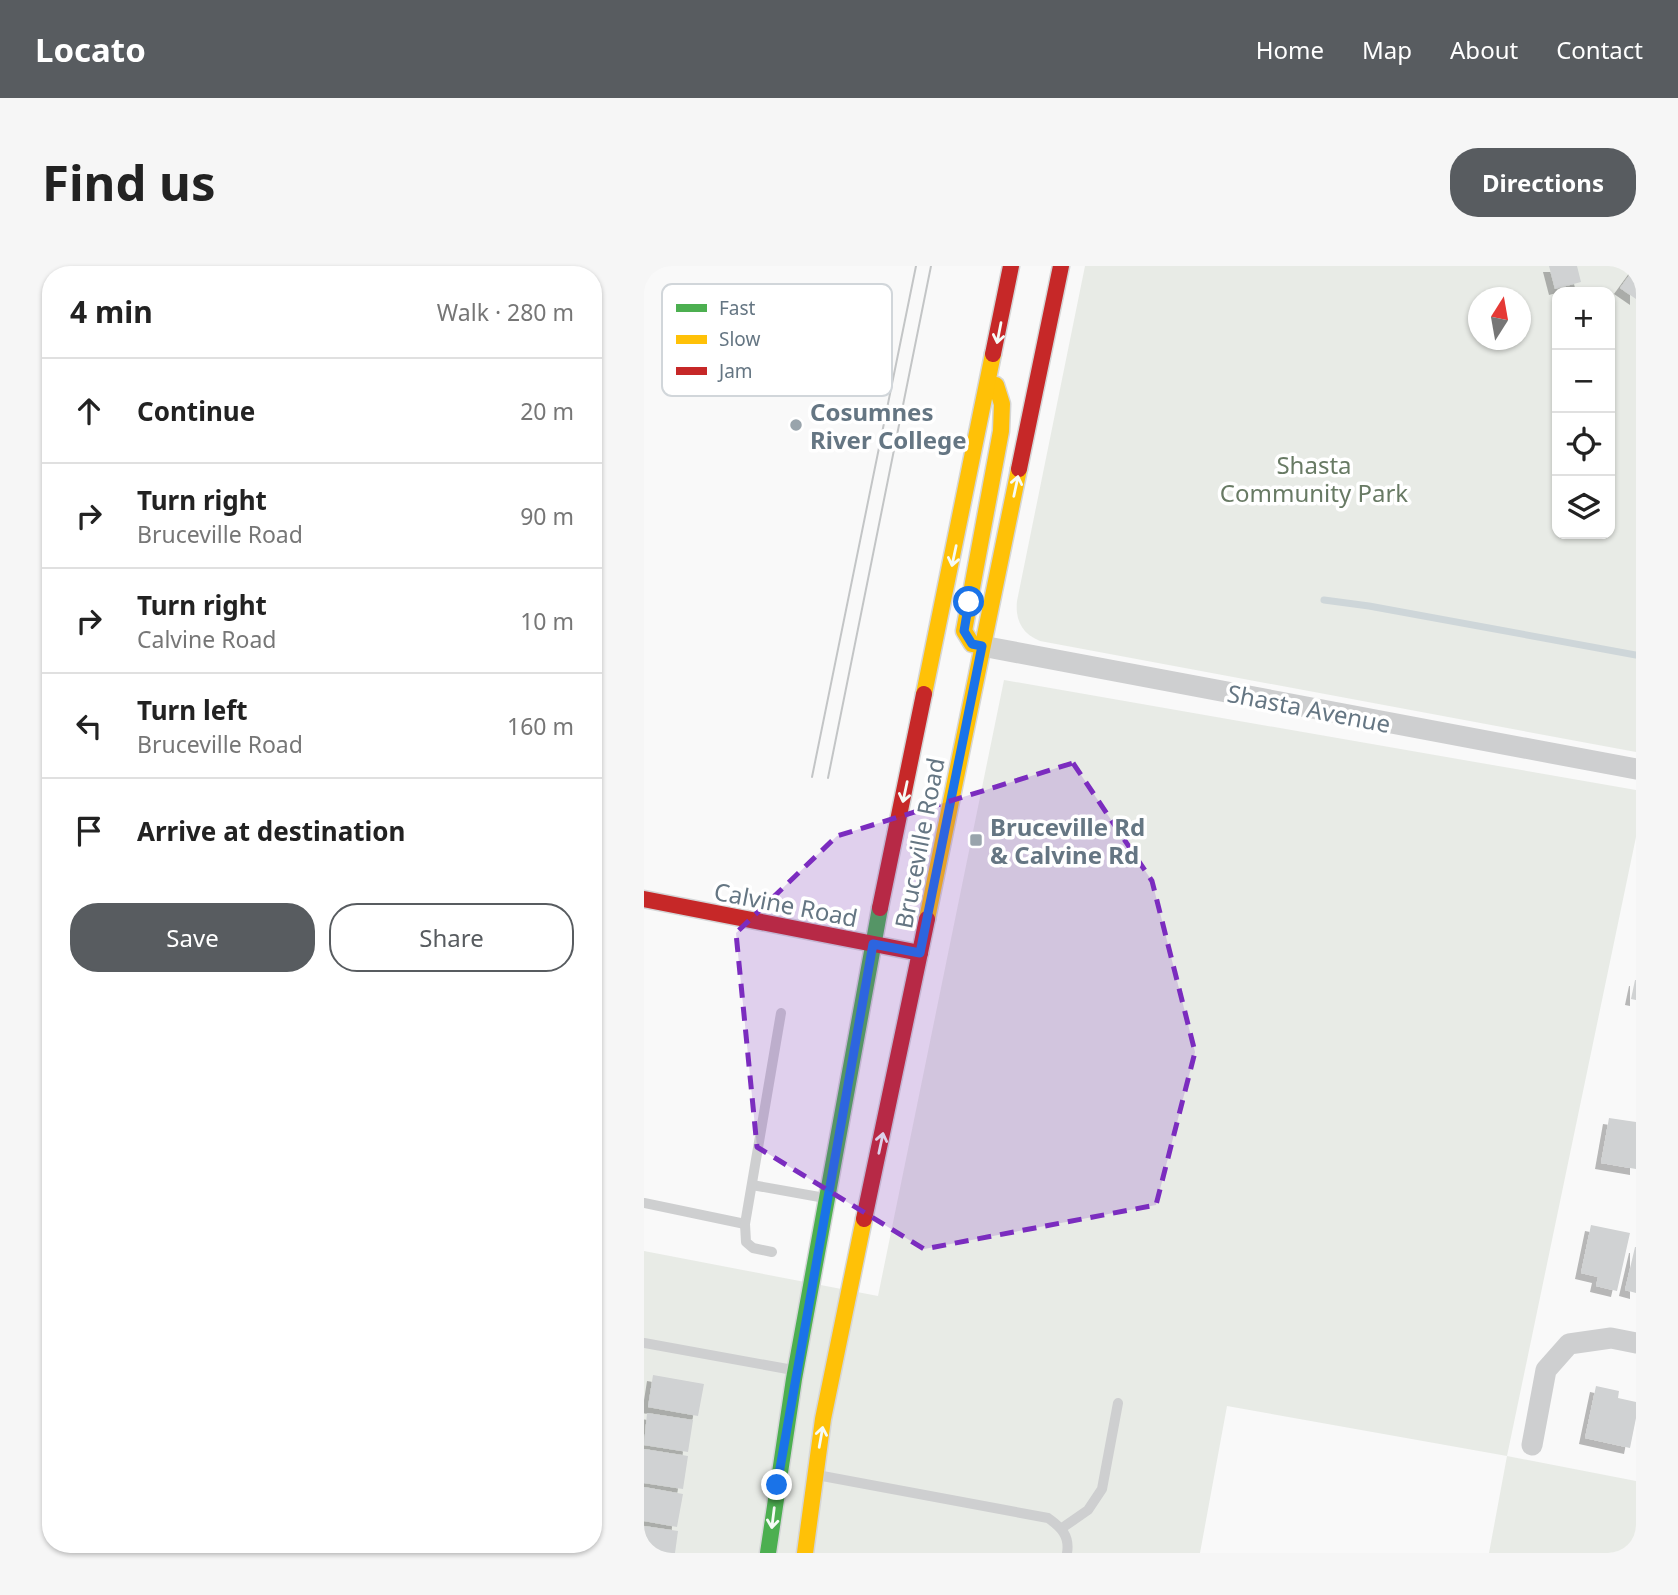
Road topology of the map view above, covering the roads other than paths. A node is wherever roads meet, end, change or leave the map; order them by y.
1 (1011, 266) edge
2 (1061, 266) edge
3 (992, 372) junction
4 (982, 646) junction
5 (1636, 769) edge
6 (644, 899) edge
7 (873, 944) junction
8 (920, 953) junction
9 (781, 1013) dead end
10 (752, 1185) junction
11 (827, 1199) junction
12 (644, 1203) edge
13 (746, 1224) junction
14 (772, 1252) dead end
15 (644, 1343) edge
16 (1636, 1343) edge
17 (796, 1370) junction
18 (1118, 1403) dead end
19 (1532, 1445) dead end
20 (814, 1474) junction
21 (1062, 1528) junction
22 (768, 1553) edge
23 (805, 1553) edge
24 (1067, 1553) edge

1 -> 3 main road, Bruceville Road
4 -> 2 main road, Bruceville Road
3 - 4 main road
3 -> 7 main road, Bruceville Road
4 - 5 street, Shasta Avenue
4 - 8 main road, Bruceville Road
6 - 7 main road, Calvine Road
7 - 8 main road, Calvine Road
7 - 11 main road, Bruceville Road
20 -> 8 main road, Bruceville Road
9 - 10 lane
10 - 11 lane
10 - 13 lane
11 - 17 main road, Bruceville Road
12 - 13 lane
13 - 14 lane
15 - 17 lane
16 - 19 street
17 -> 22 main road, Bruceville Road
18 - 21 lane
20 - 21 lane
20 - 23 main road, Bruceville Road
21 - 24 lane

